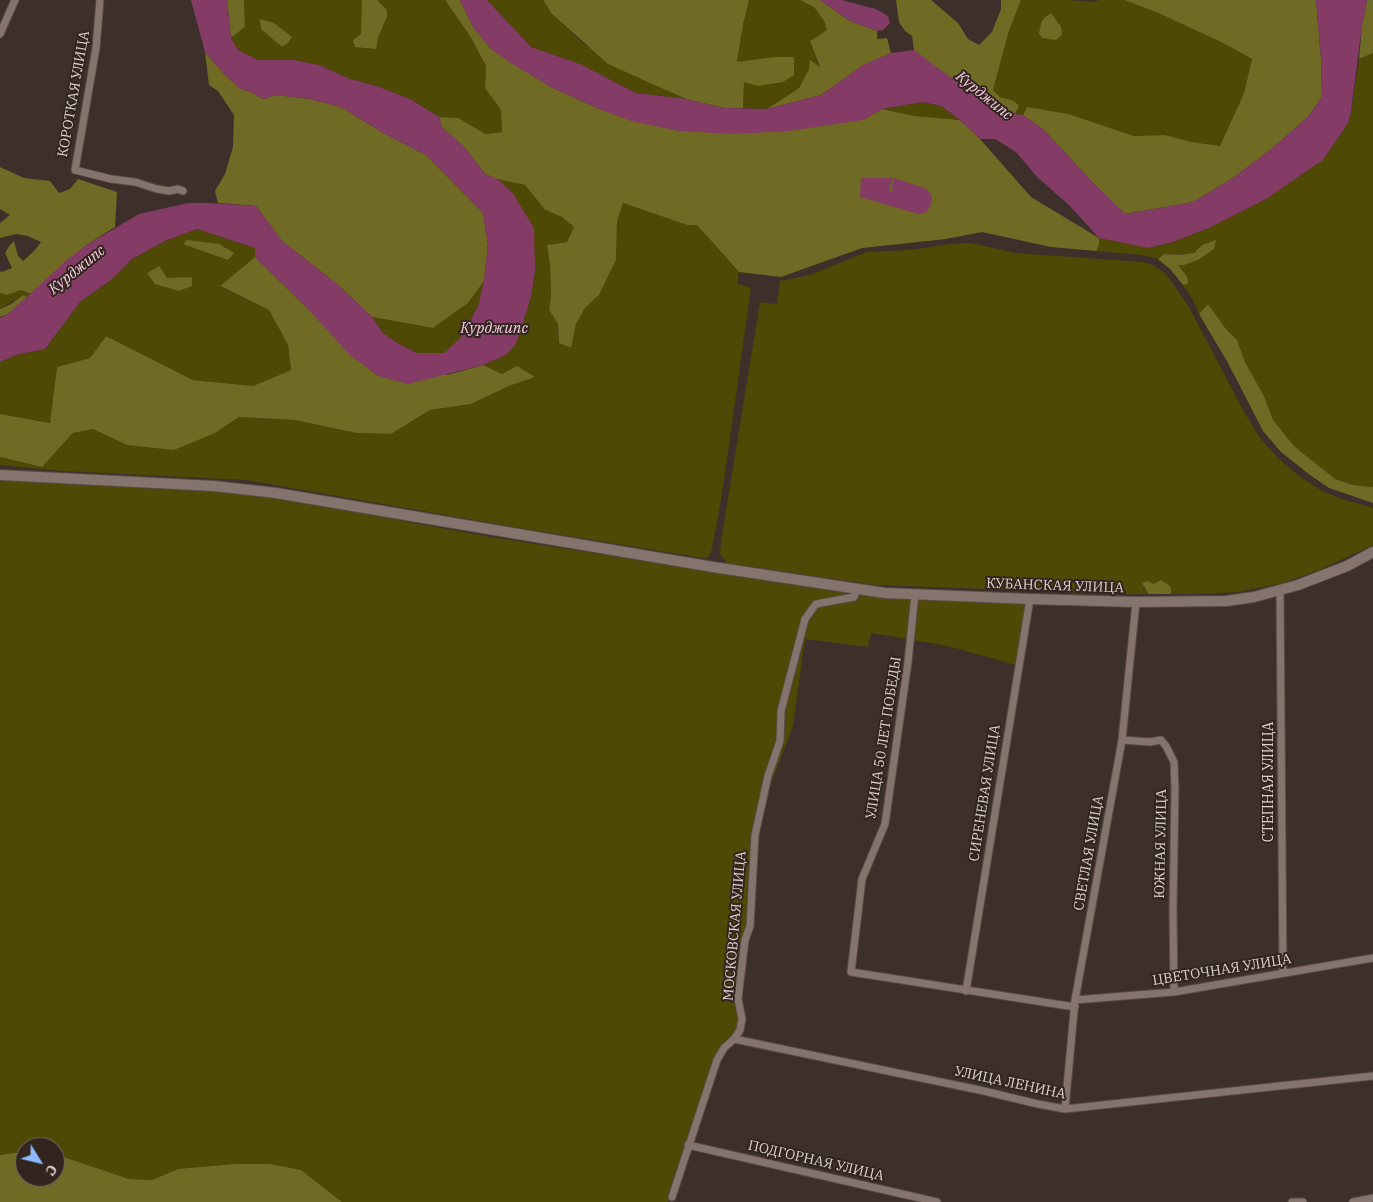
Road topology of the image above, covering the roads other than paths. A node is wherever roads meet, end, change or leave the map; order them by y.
1 (15, 0) edge
2 (100, 0) edge
3 (0, 34) edge
4 (183, 190) dead end
5 (0, 475) edge
6 (1373, 552) edge
7 (857, 588) junction
8 (1280, 591) junction
9 (915, 594) junction
10 (1030, 599) junction
11 (1136, 602) junction
12 (1122, 740) junction
13 (1373, 958) edge
14 (851, 972) joint
15 (1283, 973) junction
16 (966, 991) junction
17 (1174, 992) junction
18 (1075, 1003) junction
19 (734, 1039) junction
20 (1373, 1076) edge
21 (1065, 1109) junction
22 (688, 1145) junction
23 (672, 1198) dead end
24 (1373, 1198) edge
25 (937, 1202) edge
26 (1292, 1202) edge
27 (1303, 1202) edge
28 (1353, 1202) edge

1 - 3 street
2 - 4 street, КОРОТКАЯ УЛИЦА
5 - 7 main road, КУБАНСКАЯ УЛИЦА
6 - 8 main road, КУБАНСКАЯ УЛИЦА
7 - 9 main road, КУБАНСКАЯ УЛИЦА
7 - 19 street, МОСКОВСКАЯ УЛИЦА
8 - 11 main road, КУБАНСКАЯ УЛИЦА
8 - 15 street, СТЕПНАЯ УЛИЦА
9 - 10 main road, КУБАНСКАЯ УЛИЦА
9 - 14 street, УЛИЦА 50 ЛЕТ ПОБЕДЫ
10 - 11 main road, КУБАНСКАЯ УЛИЦА
10 - 16 street, СИРЕНЕВАЯ УЛИЦА
11 - 12 street, СВЕТЛАЯ УЛИЦА
12 - 17 street, ЮЖНАЯ УЛИЦА
12 - 18 street, СВЕТЛАЯ УЛИЦА
13 - 15 street, ЦВЕТОЧНАЯ УЛИЦА
14 - 16 street, ЦВЕТОЧНАЯ УЛИЦА
15 - 17 street, ЦВЕТОЧНАЯ УЛИЦА
16 - 18 street, ЦВЕТОЧНАЯ УЛИЦА
17 - 18 street, ЦВЕТОЧНАЯ УЛИЦА
18 - 21 street, СВЕТЛАЯ УЛИЦА
19 - 21 street, УЛИЦА ЛЕНИНА
19 - 22 street
20 - 21 street, УЛИЦА ЛЕНИНА
22 - 23 street
22 - 25 street, ПОДГОРНАЯ УЛИЦА
24 - 28 street
26 - 27 street

